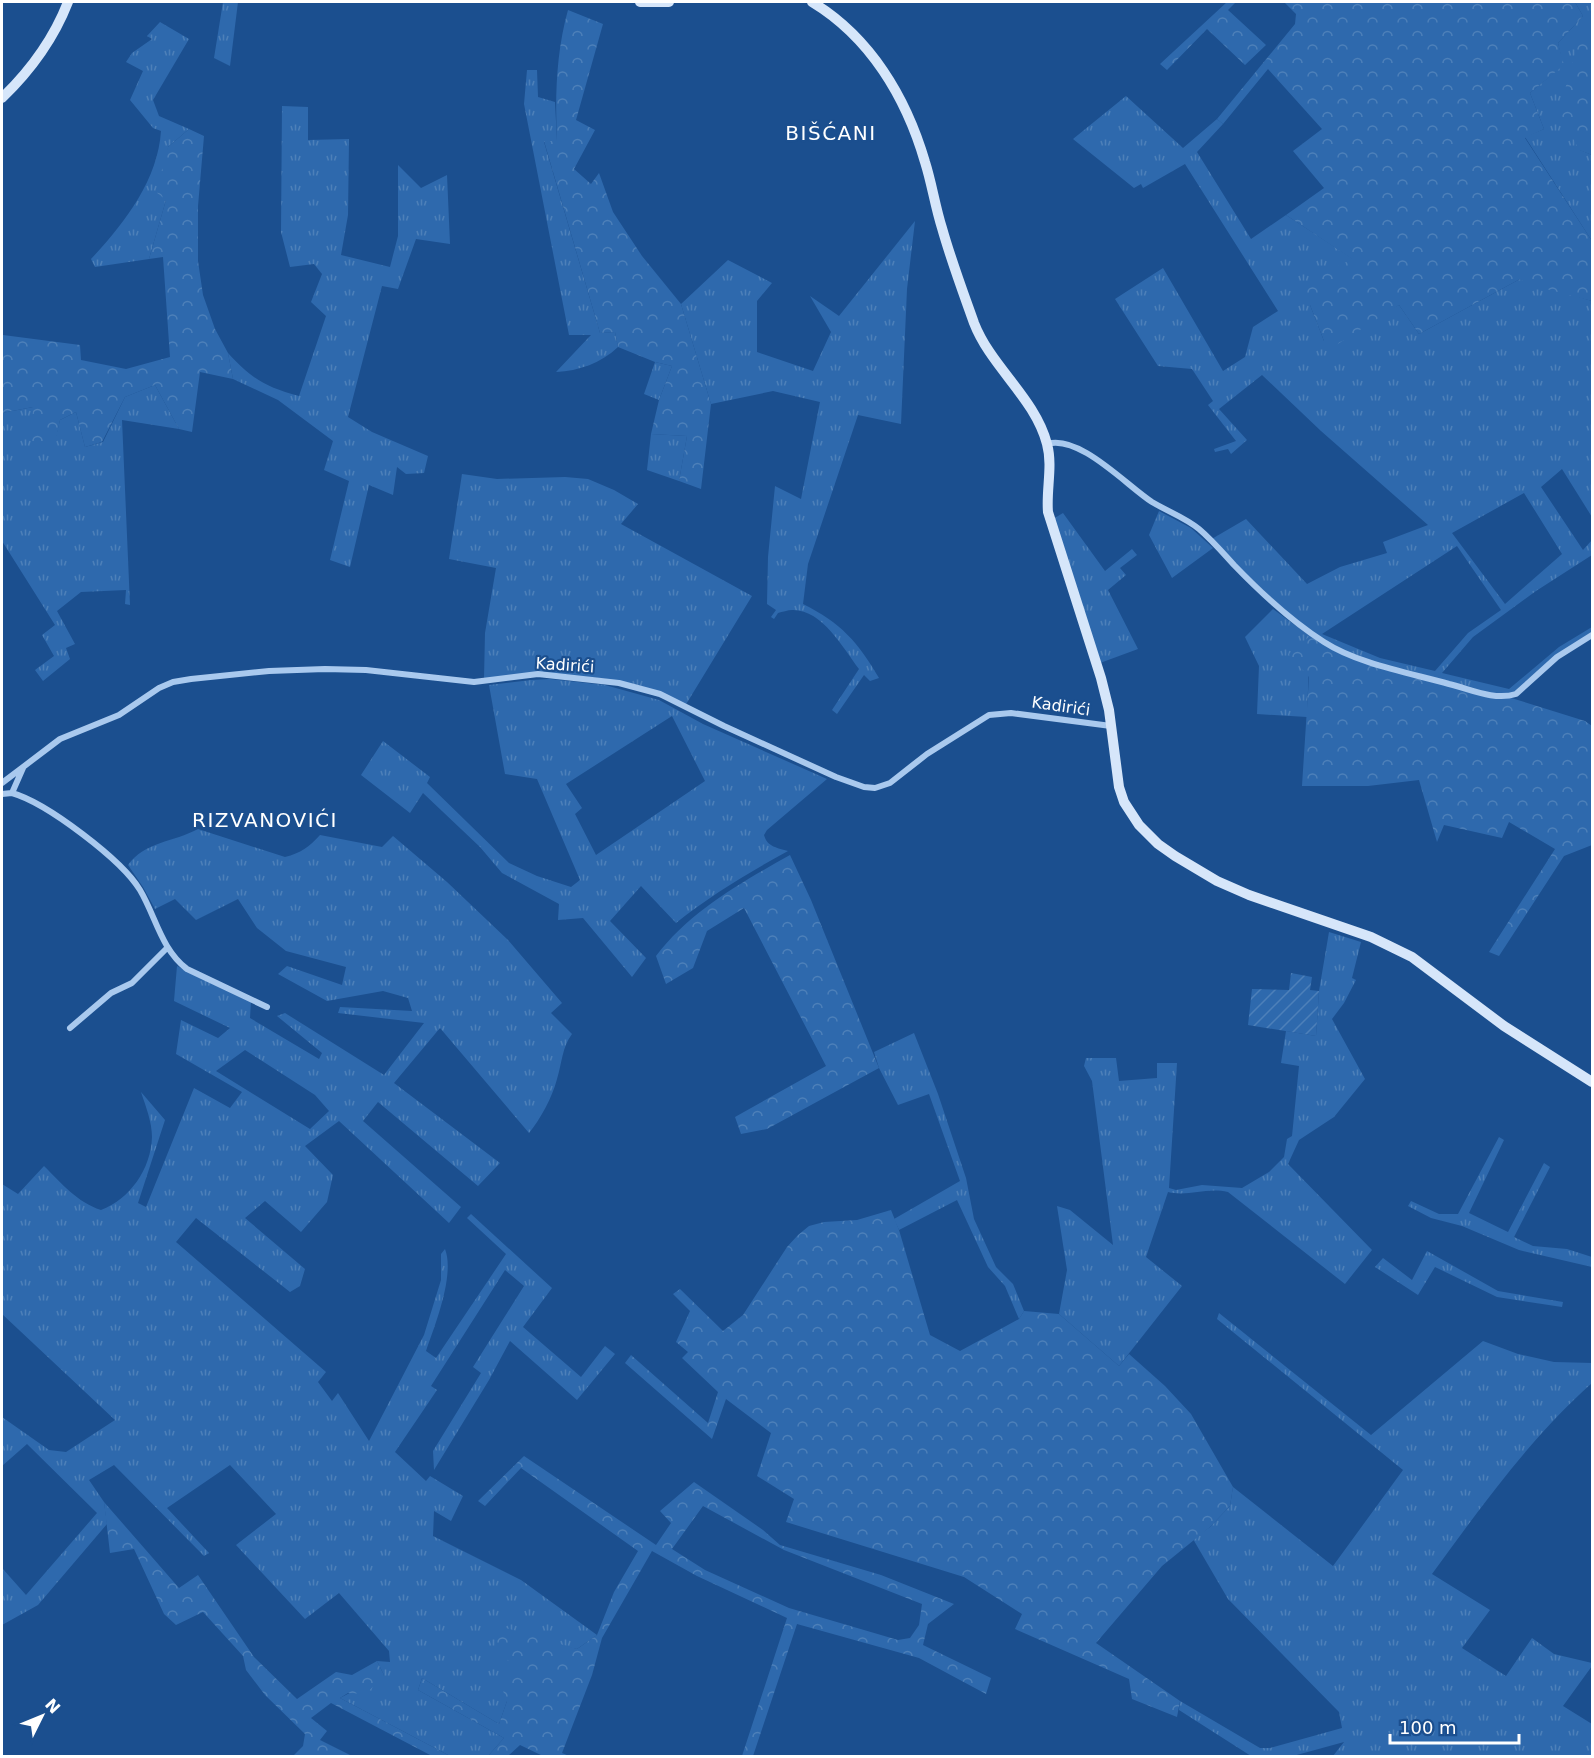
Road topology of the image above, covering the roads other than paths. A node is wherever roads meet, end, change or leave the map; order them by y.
1 (68, 2) edge
2 (640, 2) edge
3 (669, 2) edge
4 (812, 2) edge
5 (2, 98) edge
6 (1047, 444) junction
7 (1593, 635) edge
8 (1112, 726) junction
9 (25, 765) junction
10 (2, 783) edge
11 (12, 793) junction
12 (2, 794) edge
13 (167, 948) junction
14 (267, 1007) dead end
15 (70, 1028) dead end
16 (1593, 1082) edge

1 - 5 street
2 - 3 street
4 - 6 street
6 - 7 street
6 - 8 street
8 - 9 street, Kadirići
8 - 16 street
9 - 10 street, Kadirići
9 - 11 street
11 - 12 street
11 - 13 street
13 - 14 street
13 - 15 street

